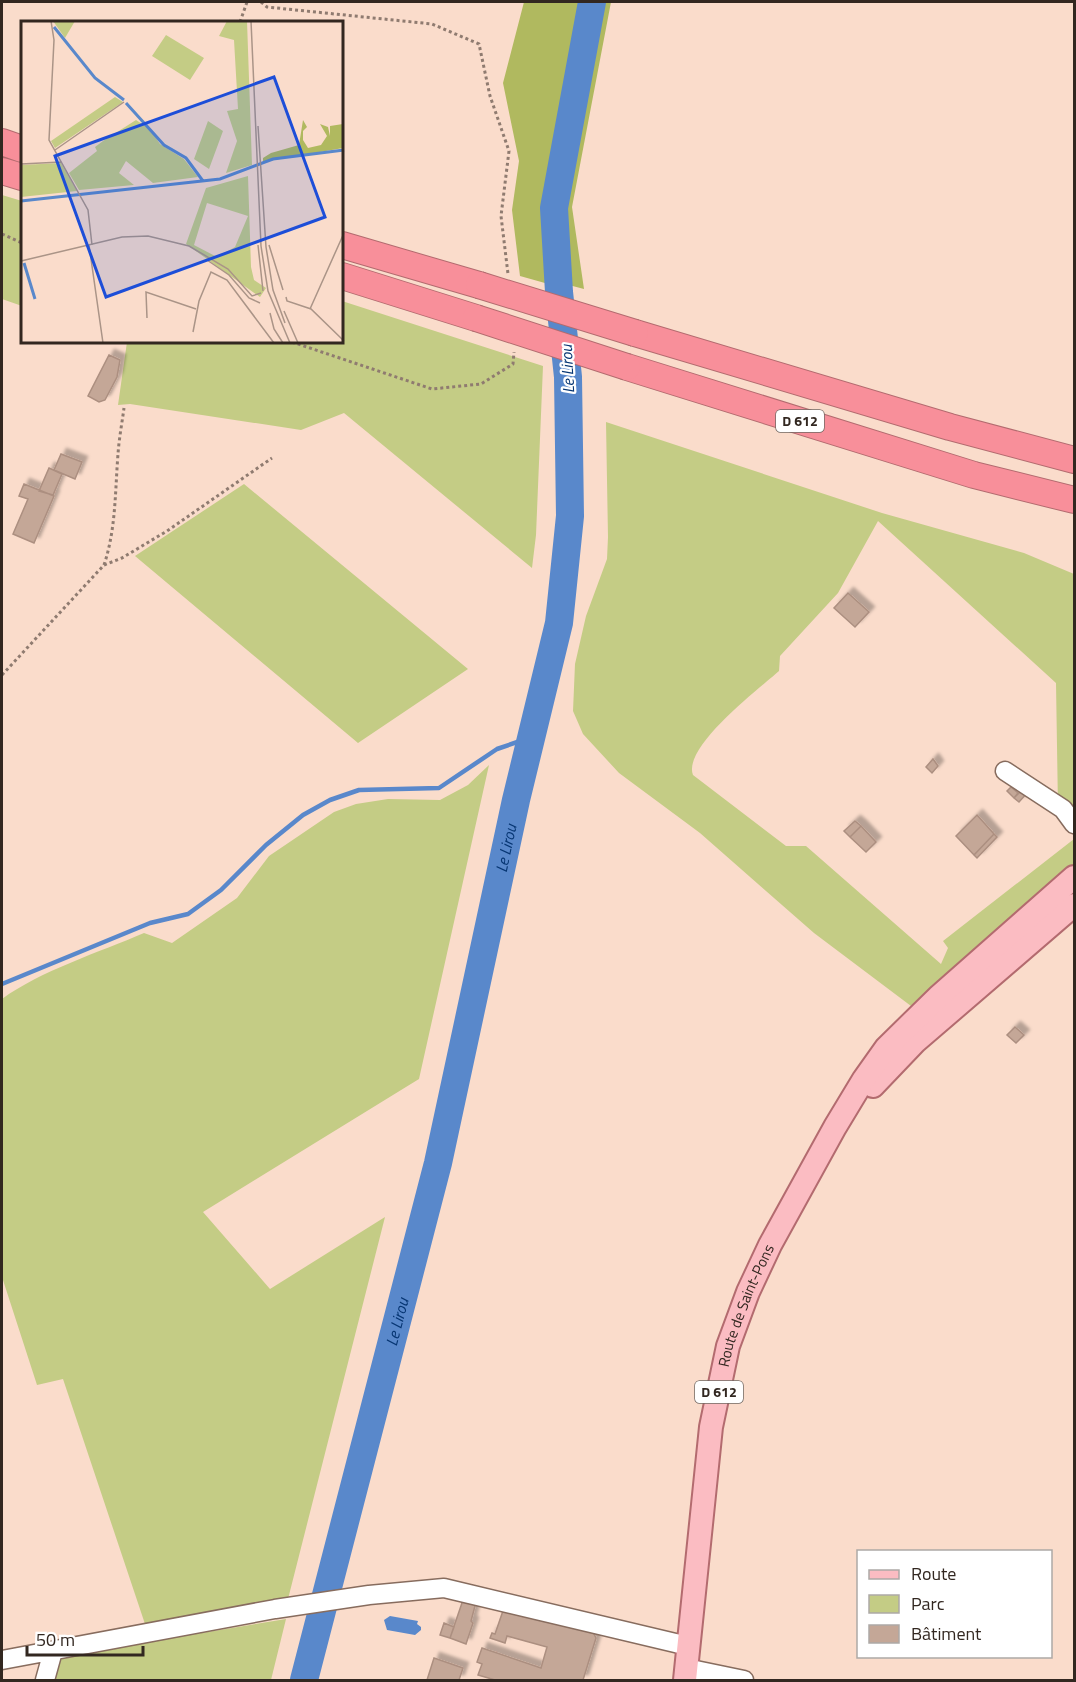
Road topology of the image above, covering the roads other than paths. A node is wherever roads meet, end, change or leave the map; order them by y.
1 (2, 142) edge
2 (21, 148) edge
3 (2, 171) edge
4 (21, 177) edge
5 (344, 246) edge
6 (344, 277) edge
7 (950, 428) junction
8 (1074, 450) edge
9 (1074, 460) edge
10 (974, 475) junction
11 (1074, 500) edge
12 (1074, 518) edge
13 (1005, 771) dead end
14 (1074, 824) edge
15 (1074, 877) edge
16 (1074, 905) edge
17 (836, 1127) junction
18 (53, 1650) junction
19 (2, 1659) edge
20 (687, 1665) edge
21 (45, 1680) edge
22 (744, 1680) edge

1 - 2 highway
3 - 4 highway
5 - 7 highway, D 612, bridge
6 - 10 highway, D 612, bridge
7 - 8 highway, D 612
7 - 9 highway
10 - 11 highway
10 - 12 highway, D 612
13 - 14 street
15 - 17 main road, Route de Saint-Pons / D 612
16 - 17 main road, Route de Saint-Pons / D 612
17 - 20 main road, Route de Saint-Pons / D 612
18 - 19 street
18 - 20 street
18 - 21 street
20 - 22 street

